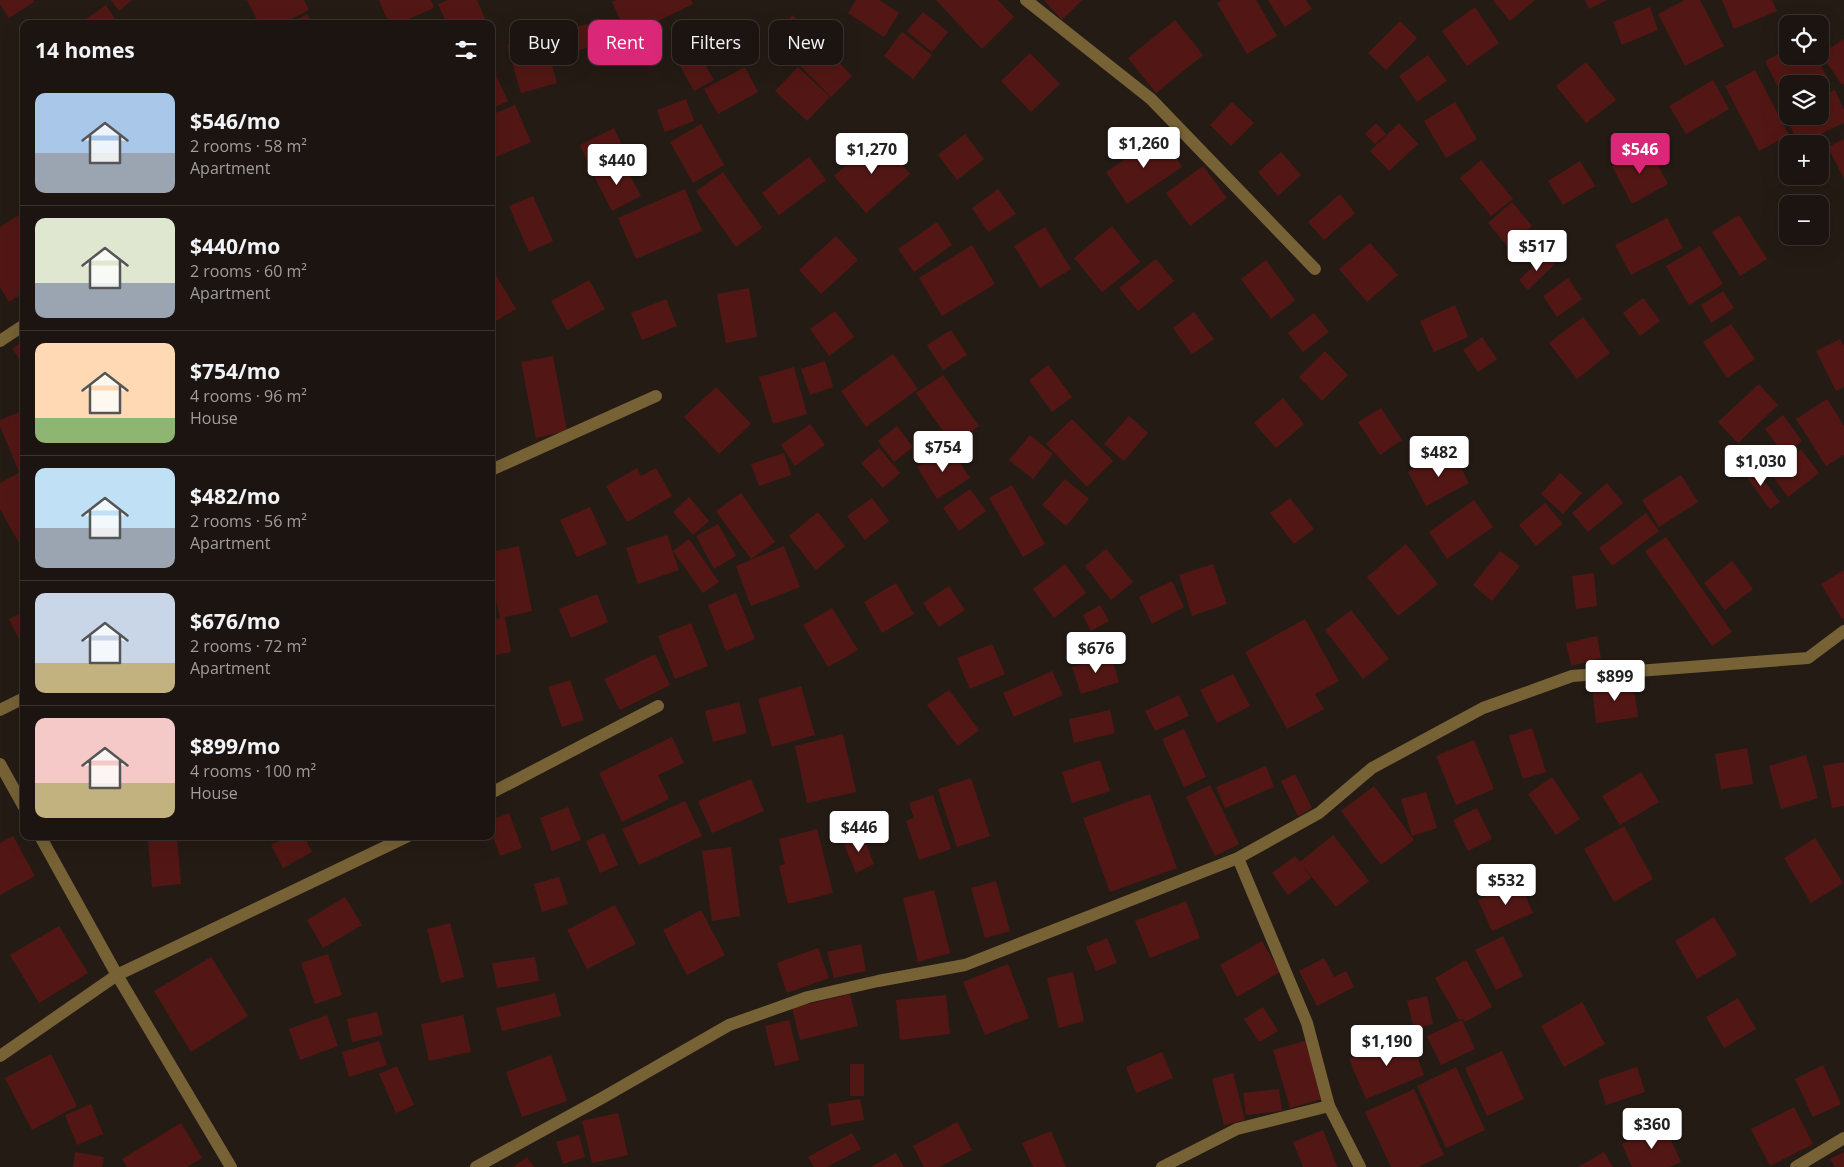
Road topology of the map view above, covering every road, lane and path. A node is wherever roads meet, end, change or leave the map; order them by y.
1 (1026, 0) edge
2 (1315, 269) dead end
3 (20, 328) edge
4 (0, 341) edge
5 (656, 396) dead end
6 (495, 468) edge
7 (1844, 631) edge
8 (20, 700) edge
9 (658, 706) dead end
10 (0, 710) edge
11 (0, 764) edge
12 (495, 791) edge
13 (20, 800) edge
14 (42, 840) edge
15 (400, 840) edge
16 (1238, 858) junction
17 (117, 975) junction
18 (0, 1056) edge
19 (1329, 1106) junction
20 (1844, 1138) edge
21 (231, 1167) edge
22 (476, 1167) edge
23 (1162, 1167) edge
24 (1360, 1167) edge
25 (1796, 1167) edge

1 - 2 street
3 - 4 street
5 - 6 street
7 - 16 street
8 - 10 street
9 - 12 street
11 - 13 street
14 - 17 street
15 - 17 street
16 - 19 street
16 - 22 street
17 - 18 street
17 - 21 street
19 - 23 street
19 - 24 street
20 - 25 street

